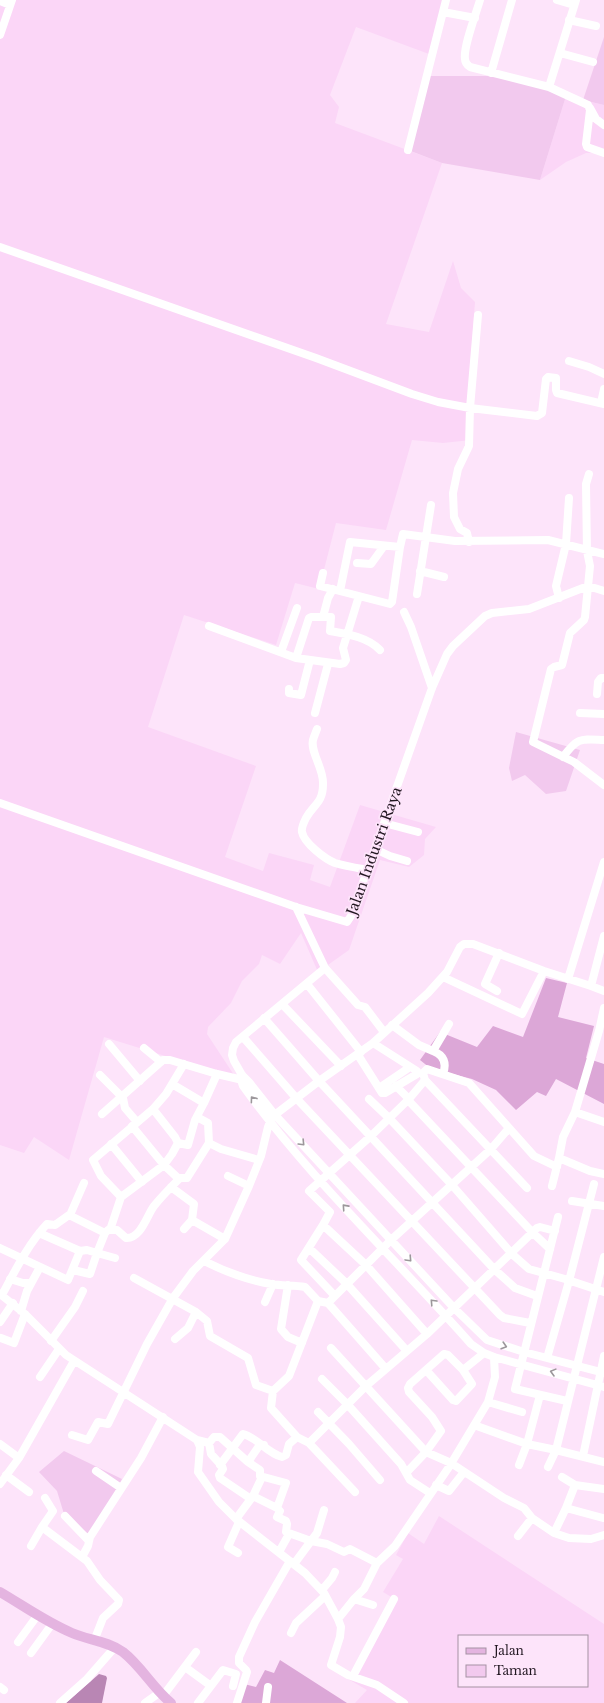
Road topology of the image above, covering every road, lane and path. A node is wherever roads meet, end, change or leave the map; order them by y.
1 (446, 0) edge
2 (480, 0) edge
3 (512, 0) edge
4 (557, 0) edge
5 (0, 1) edge
6 (11, 3) edge
7 (575, 3) edge
8 (443, 12) junction
9 (475, 18) junction
10 (569, 20) junction
11 (596, 26) dead end
12 (0, 35) edge
13 (560, 53) junction
14 (592, 62) dead end
15 (491, 73) junction
16 (549, 87) junction
17 (590, 107) junction
18 (604, 125) edge
19 (408, 150) dead end
20 (604, 153) edge
21 (0, 247) edge
22 (478, 315) dead end
23 (569, 362) dead end
24 (604, 374) edge
25 (604, 389) edge
26 (602, 403) edge
27 (470, 408) junction
28 (589, 474) dead end
29 (569, 498) dead end
30 (431, 505) dead end
31 (426, 536) junction
32 (468, 542) junction
33 (566, 544) junction
34 (384, 546) junction
35 (400, 547) junction
36 (587, 550) junction
37 (604, 554) edge
38 (357, 563) dead end
39 (420, 571) junction
40 (323, 572) dead end
41 (444, 577) dead end
42 (588, 586) junction
43 (337, 590) junction
44 (604, 591) edge
45 (417, 594) dead end
46 (359, 596) junction
47 (559, 598) junction
48 (297, 608) dead end
49 (404, 612) dead end
50 (322, 617) junction
51 (209, 626) dead end
52 (346, 634) junction
53 (380, 650) dead end
54 (281, 652) junction
55 (296, 658) junction
56 (310, 660) junction
57 (328, 664) junction
58 (604, 678) edge
59 (432, 688) junction
60 (289, 689) dead end
61 (597, 694) dead end
62 (315, 713) dead end
63 (580, 713) dead end
64 (604, 714) edge
65 (317, 729) dead end
66 (604, 740) edge
67 (563, 757) junction
68 (604, 785) edge
69 (0, 803) edge
70 (384, 823) junction
71 (418, 832) dead end
72 (375, 849) junction
73 (407, 862) dead end
74 (604, 862) edge
75 (368, 870) junction
76 (296, 907) junction
77 (604, 936) edge
78 (500, 953) junction
79 (325, 968) junction
80 (544, 971) junction
81 (442, 977) junction
82 (568, 979) junction
83 (307, 984) junction
84 (591, 986) junction
85 (497, 991) dead end
86 (604, 991) edge
87 (282, 1004) junction
88 (604, 1008) edge
89 (264, 1018) junction
90 (449, 1024) dead end
91 (392, 1025) junction
92 (384, 1032) junction
93 (602, 1032) edge
94 (243, 1037) junction
95 (373, 1043) junction
96 (109, 1044) dead end
97 (144, 1048) dead end
98 (432, 1051) junction
99 (360, 1054) junction
100 (161, 1062) junction
101 (184, 1064) junction
102 (341, 1066) junction
103 (410, 1067) junction
104 (216, 1074) junction
105 (443, 1074) junction
106 (100, 1075) dead end
107 (244, 1079) junction
108 (425, 1080) junction
109 (140, 1081) junction
110 (319, 1081) junction
111 (172, 1084) junction
112 (396, 1086) junction
113 (379, 1088) junction
114 (122, 1097) junction
115 (297, 1099) junction
116 (370, 1099) dead end
117 (408, 1099) junction
118 (204, 1103) junction
119 (153, 1109) junction
120 (575, 1112) junction
121 (102, 1114) dead end
122 (275, 1115) junction
123 (197, 1117) junction
124 (389, 1118) junction
125 (270, 1122) junction
126 (604, 1122) edge
127 (134, 1124) junction
128 (509, 1128) junction
129 (371, 1136) junction
130 (178, 1143) junction
131 (209, 1143) junction
132 (111, 1144) junction
133 (491, 1149) junction
134 (350, 1155) junction
135 (560, 1158) junction
136 (259, 1160) junction
137 (164, 1165) junction
138 (471, 1166) junction
139 (557, 1167) junction
140 (330, 1172) junction
141 (604, 1174) edge
142 (228, 1176) dead end
143 (179, 1179) junction
144 (321, 1180) junction
145 (142, 1182) junction
146 (84, 1183) dead end
147 (594, 1184) dead end
148 (452, 1185) junction
149 (249, 1186) junction
150 (552, 1186) dead end
151 (171, 1188) junction
152 (527, 1188) dead end
153 (121, 1197) junction
154 (572, 1201) dead end
155 (432, 1203) junction
156 (590, 1203) junction
157 (604, 1206) edge
158 (70, 1215) junction
159 (558, 1217) dead end
160 (192, 1220) junction
161 (412, 1221) junction
162 (324, 1225) junction
163 (184, 1229) dead end
164 (555, 1230) junction
165 (108, 1231) junction
166 (39, 1233) junction
167 (533, 1233) junction
168 (225, 1239) junction
169 (391, 1240) junction
170 (0, 1248) edge
171 (309, 1248) junction
172 (382, 1248) junction
173 (550, 1249) junction
174 (80, 1251) junction
175 (97, 1252) junction
176 (512, 1254) junction
177 (604, 1257) edge
178 (23, 1258) junction
179 (115, 1258) dead end
180 (204, 1261) junction
181 (366, 1265) junction
182 (40, 1267) junction
183 (73, 1270) junction
184 (494, 1270) junction
185 (544, 1272) junction
186 (134, 1278) dead end
187 (10, 1280) junction
188 (569, 1281) junction
189 (31, 1283) junction
190 (346, 1283) junction
191 (273, 1284) junction
192 (288, 1285) junction
193 (474, 1288) junction
194 (596, 1290) junction
195 (83, 1291) dead end
196 (604, 1292) edge
197 (1, 1294) edge
198 (334, 1295) junction
199 (537, 1296) junction
200 (173, 1298) junction
201 (318, 1300) junction
202 (265, 1302) dead end
203 (13, 1303) junction
204 (328, 1303) junction
205 (454, 1308) junction
206 (23, 1312) junction
207 (196, 1312) junction
208 (446, 1316) junction
209 (0, 1322) edge
210 (530, 1323) junction
211 (427, 1334) junction
212 (480, 1334) junction
213 (1, 1338) dead end
214 (175, 1339) dead end
215 (51, 1341) junction
216 (302, 1343) junction
217 (471, 1344) junction
218 (331, 1348) dead end
219 (59, 1349) junction
220 (406, 1352) junction
221 (524, 1352) junction
222 (484, 1353) junction
223 (604, 1356) edge
224 (494, 1357) junction
225 (547, 1358) junction
226 (74, 1361) junction
227 (521, 1364) junction
228 (576, 1365) junction
229 (386, 1369) junction
230 (426, 1370) junction
231 (463, 1370) junction
232 (602, 1372) edge
233 (40, 1377) dead end
234 (573, 1378) junction
235 (322, 1379) dead end
236 (366, 1386) junction
237 (601, 1386) edge
238 (273, 1391) junction
239 (123, 1393) junction
240 (540, 1395) junction
241 (567, 1401) junction
242 (488, 1402) junction
243 (348, 1405) junction
244 (318, 1412) dead end
245 (522, 1412) dead end
246 (162, 1417) junction
247 (329, 1424) junction
248 (474, 1425) junction
249 (72, 1435) dead end
250 (297, 1437) junction
251 (197, 1440) junction
252 (209, 1443) junction
253 (309, 1443) junction
254 (0, 1444) edge
255 (527, 1444) junction
256 (264, 1445) junction
257 (233, 1449) junction
258 (556, 1450) junction
259 (426, 1452) junction
260 (583, 1456) junction
261 (19, 1458) junction
262 (248, 1462) junction
263 (604, 1462) edge
264 (451, 1463) junction
265 (220, 1465) junction
266 (519, 1465) dead end
267 (548, 1467) dead end
268 (96, 1471) dead end
269 (407, 1472) junction
270 (464, 1472) junction
271 (6, 1474) junction
272 (262, 1476) junction
273 (562, 1477) dead end
274 (380, 1480) dead end
275 (0, 1483) edge
276 (436, 1485) junction
277 (575, 1485) junction
278 (121, 1488) junction
279 (604, 1489) edge
280 (28, 1492) dead end
281 (355, 1492) dead end
282 (430, 1493) junction
283 (45, 1498) dead end
284 (252, 1498) junction
285 (277, 1508) junction
286 (566, 1508) junction
287 (324, 1510) dead end
288 (65, 1516) dead end
289 (532, 1518) junction
290 (237, 1520) junction
291 (602, 1526) edge
292 (42, 1527) junction
293 (554, 1533) junction
294 (289, 1534) junction
295 (518, 1536) dead end
296 (89, 1541) junction
297 (311, 1541) junction
298 (31, 1546) dead end
299 (279, 1552) junction
300 (238, 1553) dead end
301 (82, 1557) junction
302 (292, 1562) junction
303 (377, 1563) junction
304 (335, 1572) dead end
305 (0, 1592) edge
306 (324, 1593) junction
307 (354, 1599) junction
308 (394, 1599) dead end
309 (373, 1605) dead end
310 (37, 1616) junction
311 (338, 1619) junction
312 (52, 1624) junction
313 (291, 1632) dead end
314 (94, 1641) junction
315 (18, 1642) dead end
316 (115, 1647) junction
317 (196, 1652) dead end
318 (31, 1653) dead end
319 (185, 1666) junction
320 (353, 1676) junction
321 (211, 1686) junction
322 (233, 1686) dead end
323 (268, 1687) dead end
324 (161, 1695) junction
325 (60, 1703) edge
326 (145, 1703) edge
327 (171, 1703) edge
328 (198, 1703) edge
329 (237, 1703) edge
330 (266, 1703) edge
331 (404, 1703) edge

1 - 8 street
2 - 9 street
3 - 15 street
4 - 7 street
5 - 6 street
6 - 12 street
7 - 10 street
8 - 9 street
8 - 19 street
9 - 15 street
10 - 11 street
10 - 13 street
13 - 14 street
13 - 16 street
15 - 16 street
16 - 17 street
17 - 18 street
17 - 20 street
21 - 27 street
22 - 27 street
23 - 24 street
25 - 26 street
26 - 27 street
27 - 32 street
28 - 36 street
29 - 33 street
30 - 31 street
31 - 32 street
31 - 35 street
31 - 39 street
32 - 33 street
33 - 36 street
33 - 47 street
34 - 35 street
34 - 38 street
34 - 43 street
35 - 46 street
36 - 37 street
36 - 42 street
39 - 41 street
39 - 45 street
40 - 43 street
42 - 44 street
42 - 47 street, Jalan Industri Raya
42 - 67 street
43 - 46 street
43 - 50 street
46 - 52 street
47 - 59 street, Jalan Industri Raya
48 - 54 street
49 - 59 street
50 - 52 street
50 - 55 street
51 - 54 street
52 - 53 street
52 - 57 street
54 - 55 street
55 - 56 street
56 - 57 street
56 - 60 street
57 - 62 street
58 - 61 street
59 - 70 street, Jalan Industri Raya
63 - 64 street
65 - 75 street
66 - 67 street
67 - 68 street
69 - 76 street, Jalan Industri Raya
70 - 71 street
70 - 72 street, Jalan Industri Raya
72 - 73 street
72 - 75 street, Jalan Industri Raya
74 - 82 street
75 - 76 street, Jalan Industri Raya
76 - 79 street
77 - 84 street
78 - 80 street
78 - 81 street
78 - 85 street
79 - 83 street
79 - 92 street
80 - 81 street
80 - 82 street
81 - 91 street
82 - 84 street
83 - 87 street
83 - 99 street
84 - 86 street
87 - 89 street
87 - 102 street
88 - 93 street
89 - 94 street
89 - 110 street
90 - 98 street
91 - 92 street
91 - 98 street
92 - 95 street
93 - 120 street
94 - 107 street
94 - 115 street
95 - 99 street
95 - 103 street
96 - 109 street
97 - 100 street
98 - 105 street
99 - 102 street
99 - 113 street
100 - 101 street
100 - 109 street
101 - 104 street
101 - 111 street
102 - 110 street
103 - 112 street
103 - 113 street
104 - 107 street
104 - 118 street
105 - 108 street
105 - 128 street
106 - 114 street
107 - 122 street
125 -> 107 street
108 - 117 street
108 - 133 street
109 - 114 street
110 - 115 street
110 - 129 street
111 - 118 street
111 - 119 street
112 - 113 street
112 - 117 street
114 - 121 street
114 - 127 street
115 - 122 street
115 - 134 street
116 - 124 street
117 - 124 street
117 - 138 street
118 - 123 street
119 - 127 street
119 - 130 street
120 - 126 street
120 - 135 street
122 - 125 street
122 -> 140 street
123 - 130 street
123 - 131 street
124 - 129 street
124 - 148 street
125 - 136 street
125 - 144 street
127 - 132 street
127 - 137 street
128 - 133 street
128 - 139 street
129 - 134 street
129 - 155 street
130 - 137 street
131 - 136 street
131 - 143 street
132 - 145 street
132 - 153 street
133 - 138 street
133 - 152 street
134 - 140 street
134 - 161 street
135 - 139 street
135 - 141 street
136 - 149 street
137 - 143 street
137 - 145 street
138 - 148 street
138 - 167 street
139 - 150 street
140 - 144 street
140 - 169 street
142 - 149 street
143 - 151 street
144 - 162 street
172 -> 144 street
145 - 153 street
146 - 158 street
147 - 156 street
148 - 155 street
148 - 176 street
149 - 168 street
151 - 160 street
151 - 165 street
153 - 165 street
154 - 156 street
155 - 161 street
155 - 184 street
156 - 157 street
156 - 188 street
158 - 165 street
158 - 166 street
159 - 164 street
160 - 163 street
160 - 168 street
161 - 169 street
161 - 193 street
162 - 171 street
162 - 181 street
164 - 167 street
164 - 173 street
165 - 175 street
166 - 174 street
166 - 178 street
167 - 173 street
167 - 176 street
168 - 180 street
169 - 172 street
169 -> 205 street
170 - 178 street
171 - 190 street
171 - 198 street
172 - 181 street
208 -> 172 street
173 - 185 street
174 - 175 street
174 - 183 street
175 - 179 street
175 - 183 street
176 - 184 street
176 - 185 street
177 - 194 street
178 - 182 street
178 - 187 street
180 - 191 street
180 - 200 street
181 - 190 street
181 - 211 street
182 - 183 street
182 - 189 street
184 - 193 street
184 - 199 street
185 - 188 street
185 - 199 street
186 - 200 street
187 - 189 street
187 - 197 street
188 - 194 street
188 - 225 street
189 - 206 street
190 - 198 street
190 - 220 street
191 - 192 street
191 - 202 street
192 - 201 street
192 - 216 street
193 - 205 street
193 - 210 street
194 - 196 street
194 - 228 street
195 - 215 street
197 - 203 street
198 - 204 street
199 - 210 street
200 - 207 street
200 - 239 street
201 - 204 street
201 - 216 street
203 - 206 street
203 - 209 street
204 - 229 street
205 - 208 street
205 - 212 street
206 - 213 street
206 - 215 street
207 - 214 street
207 - 238 street
208 - 211 street
208 - 217 street
210 - 221 street
211 - 220 street
212 - 217 street
212 -> 221 street
215 - 219 street
216 - 238 street
217 - 222 street
218 - 236 street
219 - 226 street
219 - 233 street
220 - 229 street
221 - 225 street
221 - 227 street
222 - 224 street
222 - 231 street
223 - 232 street
224 - 227 street
224 - 242 street
225 - 228 street
226 - 239 street
226 - 261 street
234 -> 227 street
227 - 240 street
228 - 232 street
228 - 234 street
229 - 236 street
230 - 231 street
230 - 231 street
230 - 259 street
232 - 237 street
234 - 237 street
234 - 241 street
235 - 243 street
236 - 243 street
236 - 259 street
237 - 260 street
238 - 250 street
239 - 246 street
239 - 249 street
240 - 241 street
240 - 255 street
241 - 258 street
242 - 245 street
242 - 248 street
243 - 247 street
243 - 269 street
244 - 247 street
246 - 251 street
246 - 278 street
247 - 253 street
247 - 274 street
248 - 255 street
248 - 264 street
250 - 253 street
250 - 256 street
251 - 252 street
251 - 290 street
252 - 257 street
252 - 265 street
253 - 281 street
254 - 261 street
255 - 258 street
255 - 266 street
256 - 257 street
256 - 262 street
257 - 262 street
257 - 265 street
258 - 260 street
258 - 267 street
259 - 264 street
259 - 269 street
260 - 263 street
261 - 271 street
262 - 272 street
264 - 270 street
264 - 276 street
265 - 284 street
268 - 278 street
269 - 282 street
270 - 276 street
270 - 289 street
271 - 275 street
271 - 280 street
272 - 284 street
272 - 285 street
273 - 277 street
276 - 282 street
277 - 279 street
277 - 286 street
278 - 296 street
282 - 303 street
283 - 292 street
284 - 285 street
284 - 290 street
285 - 294 street
286 - 291 street
286 - 293 street
287 - 297 street
288 - 296 street
289 - 293 street
289 - 295 street
290 - 299 street
290 - 300 street
291 - 293 street
292 - 298 street
292 - 301 street
294 - 297 street
294 - 299 street
296 - 301 street
297 - 302 street
297 - 303 street
299 - 302 street
301 - 314 street
302 - 306 street
302 - 329 street
303 - 307 street
304 - 306 street
305 - 310 main road
306 - 311 street
306 - 313 street
307 - 309 street
307 - 311 street
308 - 320 street
310 - 312 main road
310 - 315 street
311 - 320 street
312 - 314 main road
312 - 318 street
314 - 316 main road
316 - 324 main road
316 - 325 street
317 - 319 street
319 - 321 street
319 - 324 street
320 - 331 street
321 - 322 street
321 - 328 street
323 - 330 street
324 - 326 street
324 - 327 main road

